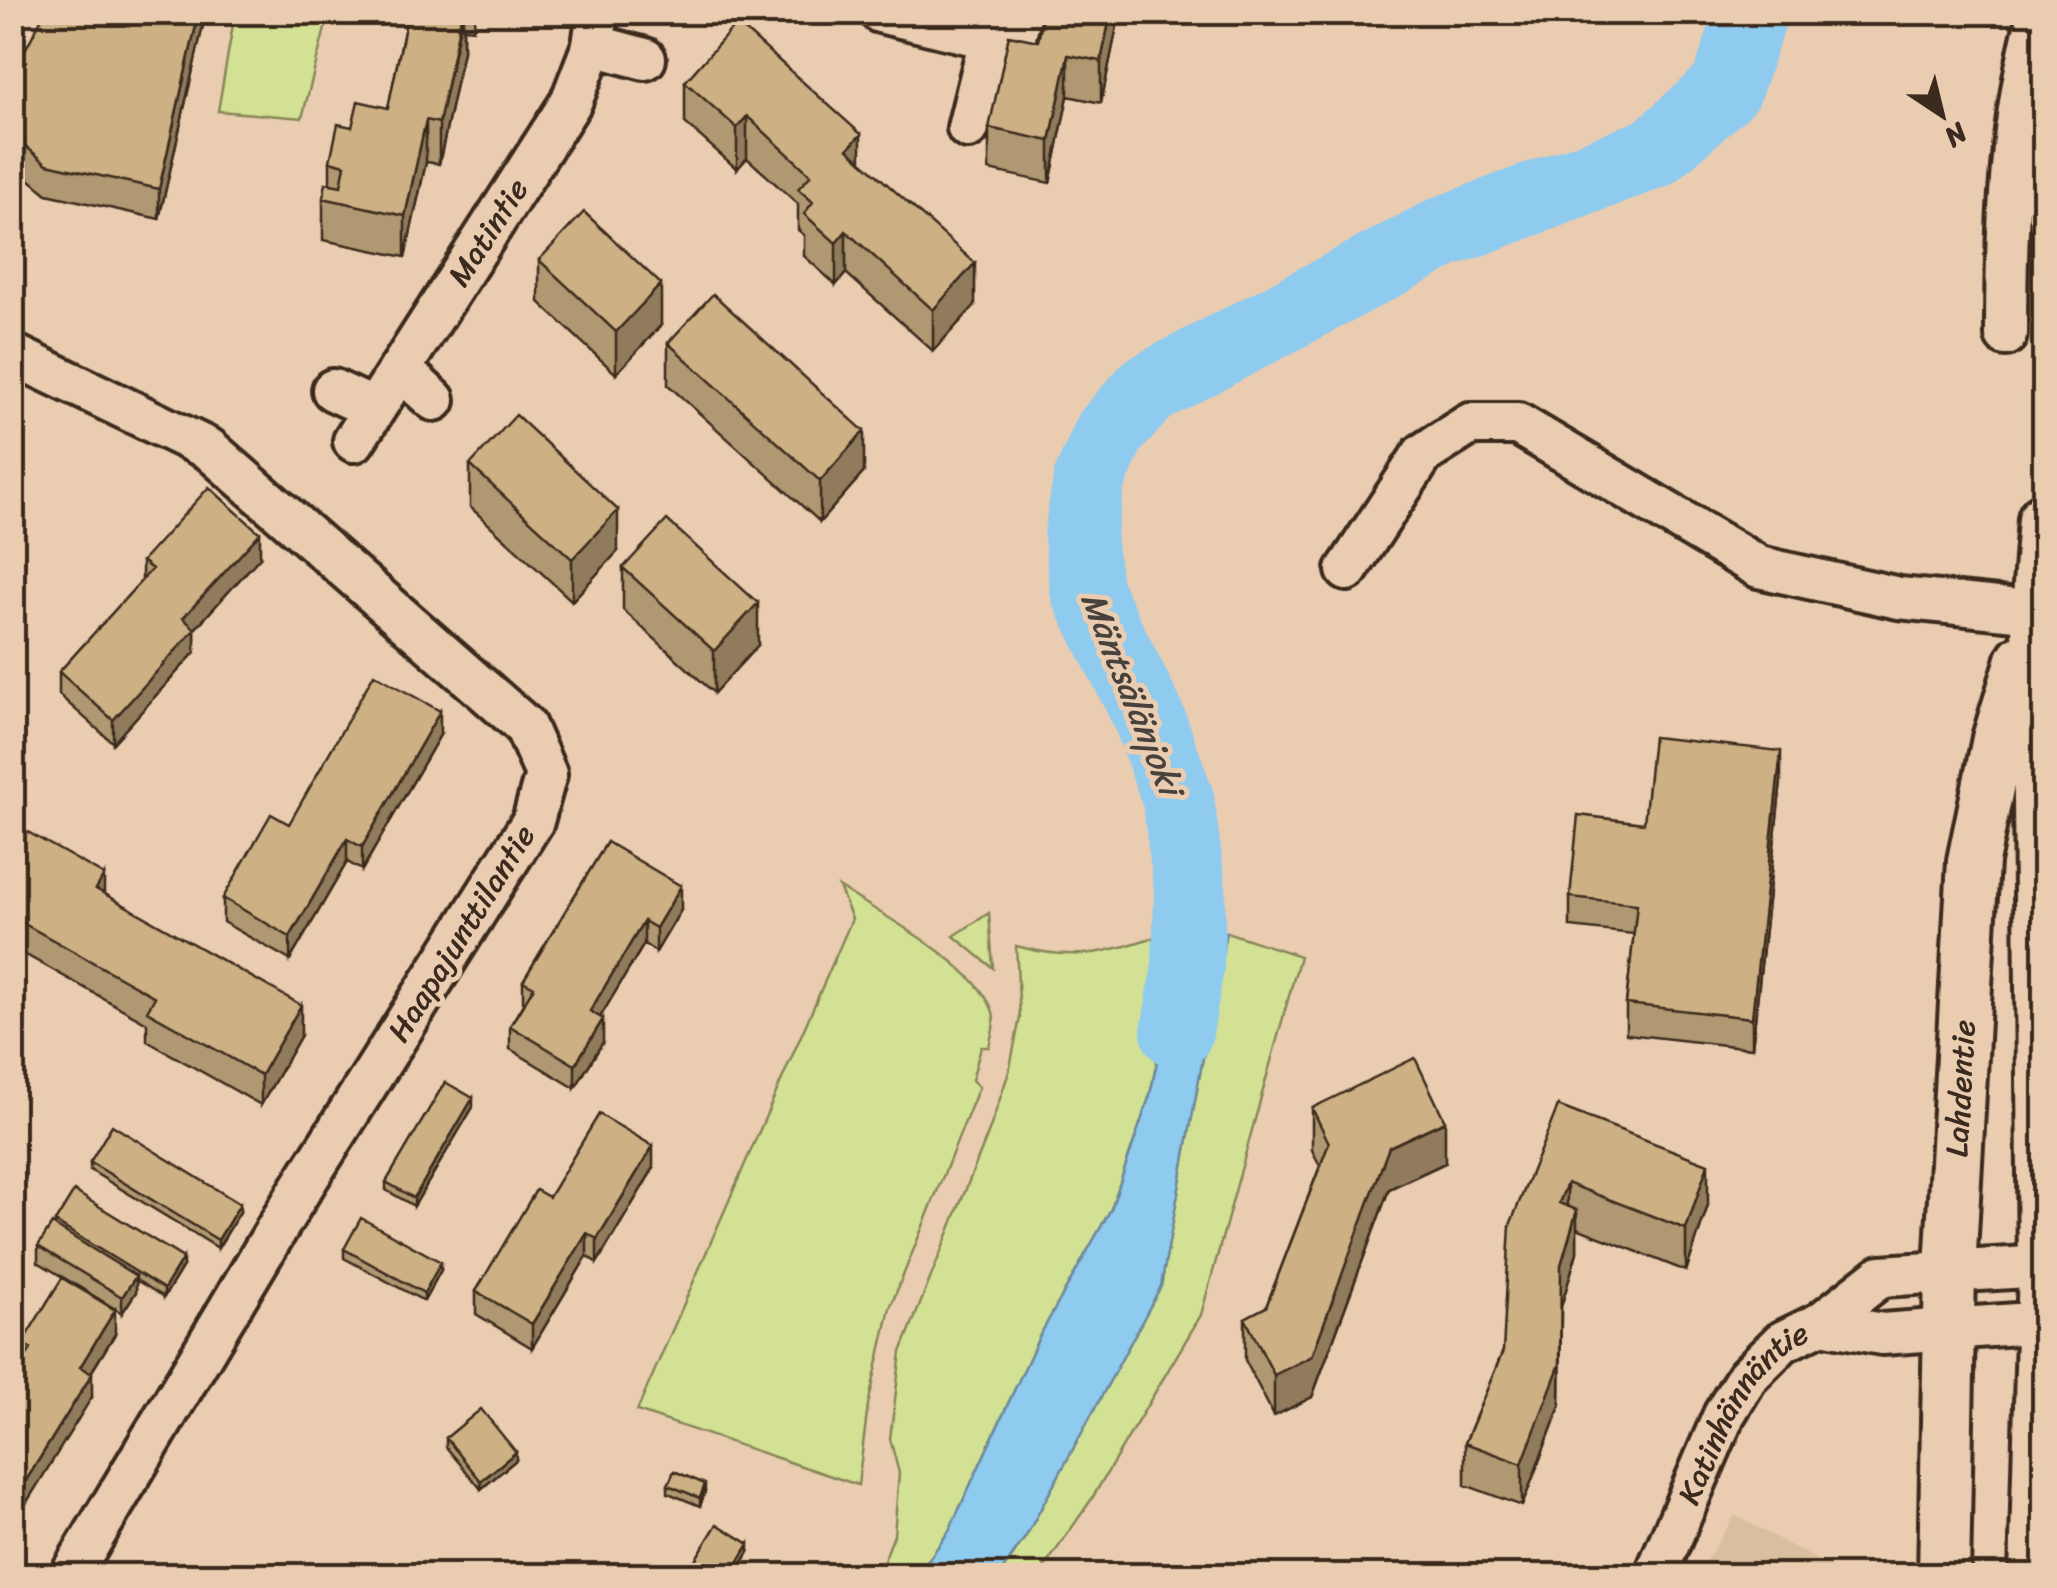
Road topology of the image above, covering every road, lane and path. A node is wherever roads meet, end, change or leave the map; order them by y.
1 (880, 12) edge
2 (1021, 12) edge
3 (2039, 12) edge
4 (596, 29) edge
5 (990, 38) junction
6 (644, 59) dead end
7 (968, 128) dead end
8 (2006, 335) dead end
9 (12, 354) edge
10 (400, 369) junction
11 (333, 390) dead end
12 (434, 400) dead end
13 (2044, 519) edge
14 (1348, 570) dead end
15 (2037, 612) junction
16 (2044, 1266) edge
17 (1950, 1268) junction
18 (2044, 1322) edge
19 (1821, 1323) junction
20 (1949, 1330) junction
21 (70, 1576) edge
22 (1654, 1576) edge
23 (1944, 1576) edge
24 (2035, 1576) edge

1 - 5 street
2 - 5 street
3 - 8 street
4 - 6 street
4 - 10 street, Matintie
5 - 7 street
9 - 21 street, Haapajunttilantie
10 - 11 street, Matintie
10 - 12 street
13 - 15 main road, Lahdentie
14 - 15 street
15 - 16 main road, Lahdentie
15 - 17 main road, Lahdentie
16 - 17 street, Katinhännäntie
16 - 18 main road, Lahdentie
17 - 19 street, Katinhännäntie
17 - 20 main road, Lahdentie
18 - 20 street, Katinhännäntie
18 - 24 main road, Lahdentie
19 - 20 street, Katinhännäntie
19 - 22 street, Katinhännäntie
20 - 23 main road, Lahdentie

